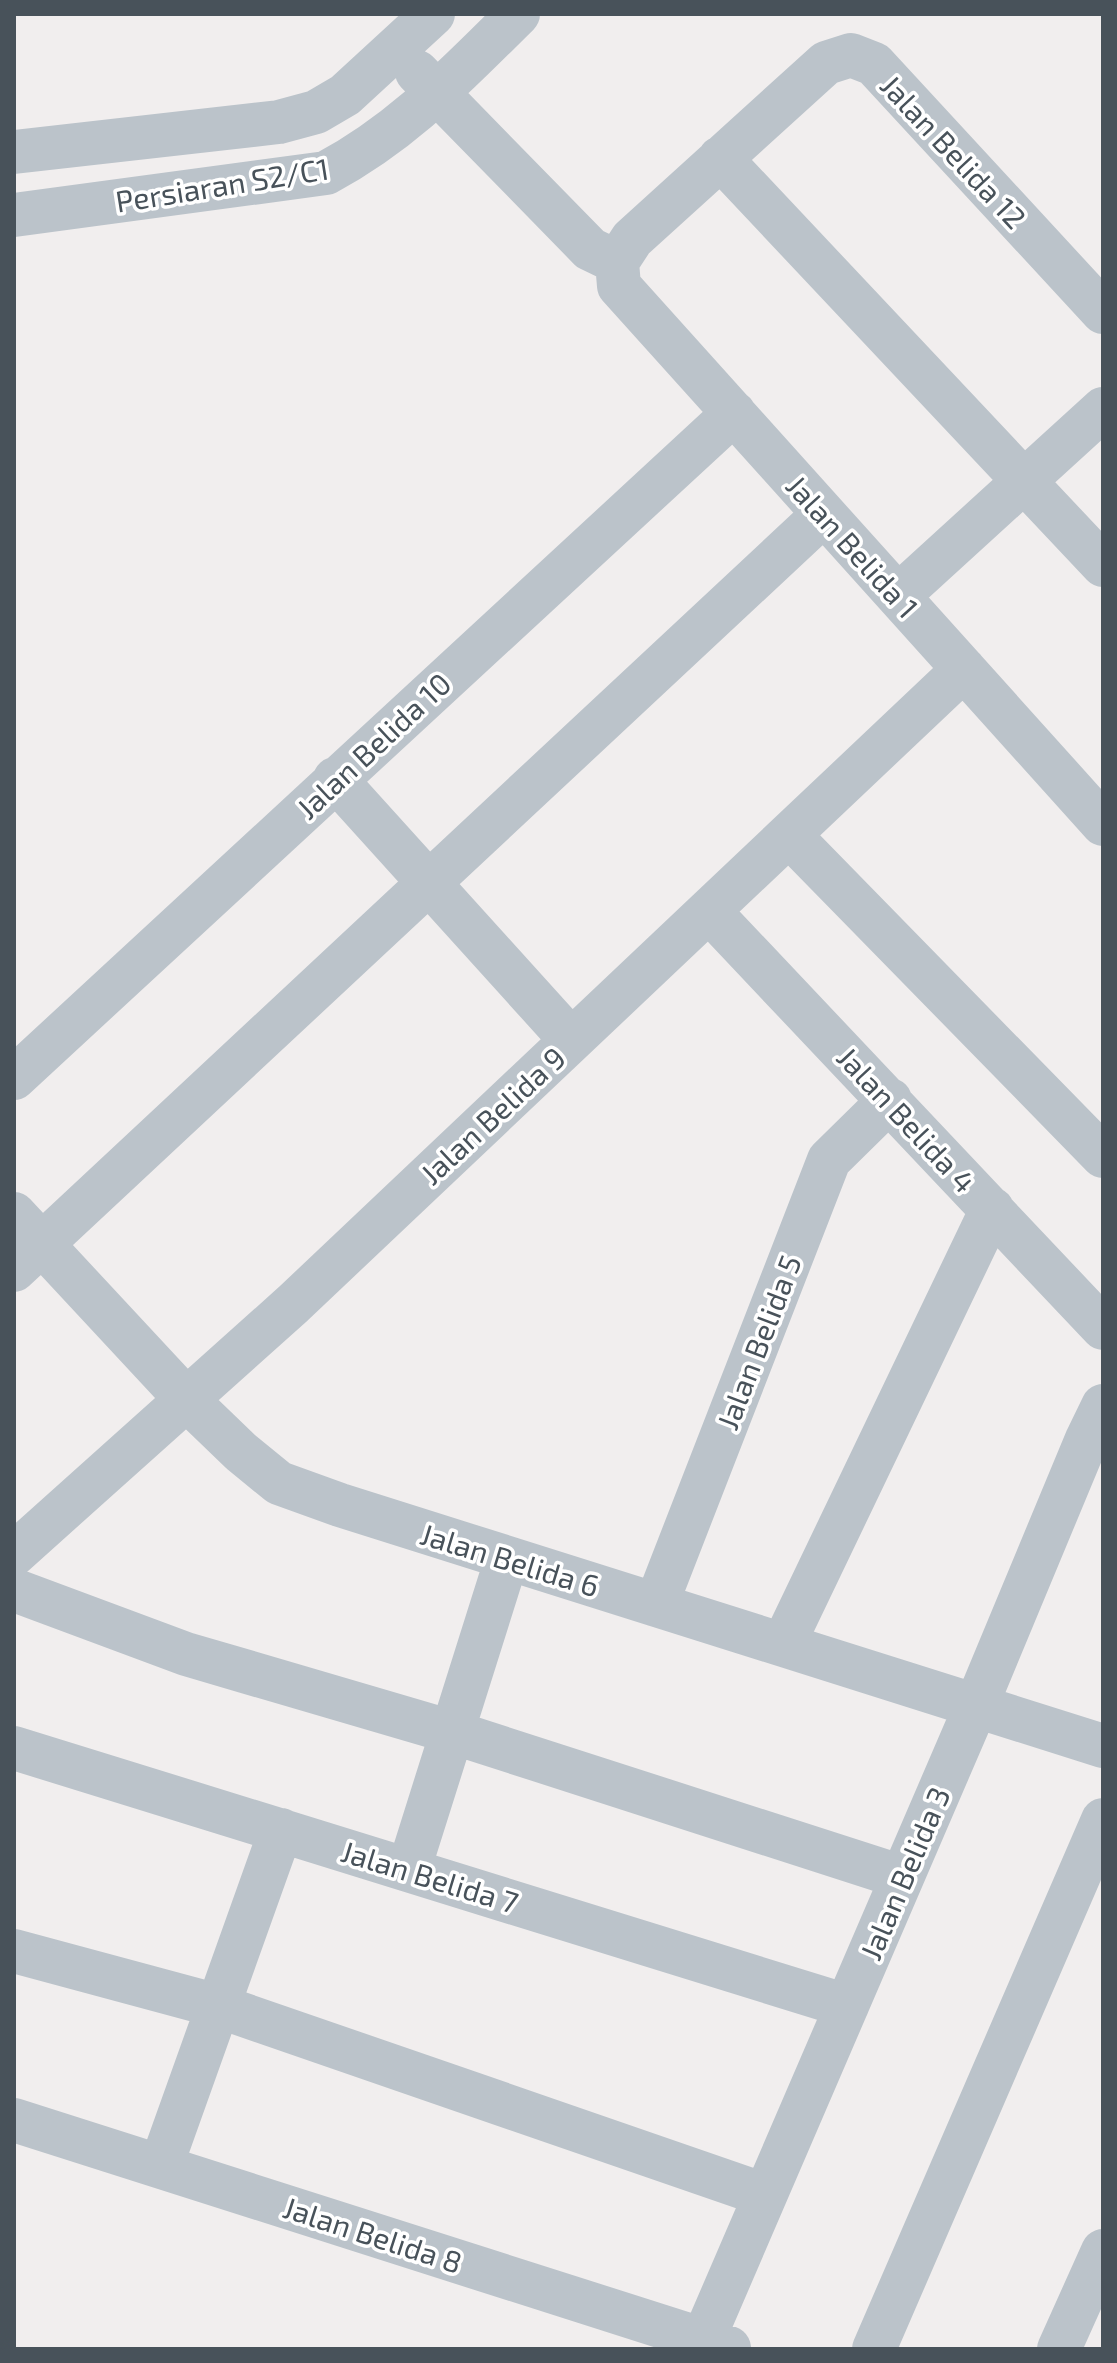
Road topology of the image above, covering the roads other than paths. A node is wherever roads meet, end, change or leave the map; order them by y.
1 (433, 14) edge
2 (518, 14) edge
3 (396, 50) junction
4 (438, 92) junction
5 (14, 152) edge
6 (720, 158) junction
7 (14, 215) edge
8 (617, 262) junction
9 (1103, 312) edge
10 (1103, 409) edge
11 (734, 413) junction
12 (1025, 481) junction
13 (824, 514) junction
14 (1103, 565) edge
15 (898, 596) junction
16 (964, 669) junction
17 (335, 779) junction
18 (1103, 824) edge
19 (789, 835) junction
20 (428, 882) junction
21 (709, 911) junction
22 (571, 1040) junction
23 (14, 1078) edge
24 (890, 1100) junction
25 (1103, 1156) edge
26 (992, 1209) junction
27 (23, 1243) edge
28 (1103, 1328) edge
29 (186, 1399) junction
30 (1103, 1406) edge
31 (14, 1554) edge
32 (507, 1558) junction
33 (14, 1590) edge
34 (656, 1605) junction
35 (784, 1643) junction
36 (976, 1706) junction
37 (452, 1732) junction
38 (1103, 1746) edge
39 (14, 1748) edge
40 (1103, 1820) edge
41 (281, 1830) junction
42 (407, 1869) junction
43 (902, 1877) junction
44 (14, 1951) edge
45 (218, 2006) junction
46 (847, 2006) junction
47 (14, 2120) edge
48 (161, 2166) junction
49 (765, 2195) junction
50 (1103, 2251) edge
51 (717, 2344) edge
52 (874, 2349) edge
53 (1059, 2349) edge

1 - 3 street, Persiaran S2/C1
2 - 4 street, Persiaran S2/C1
3 - 4 street
3 - 5 street, Persiaran S2/C1
4 - 7 street, Persiaran S2/C1
4 - 8 street
6 - 8 street, Jalan Belida 12
6 - 9 street, Jalan Belida 12
6 - 12 street
8 - 11 street, Jalan Belida 1
10 - 12 street
11 - 13 street, Jalan Belida 1
11 - 17 street, Jalan Belida 10
12 - 14 street
12 - 15 street
13 - 15 street, Jalan Belida 1
13 - 20 street
15 - 16 street, Jalan Belida 1
16 - 18 street, Jalan Belida 1
16 - 19 street, Jalan Belida 9
17 - 20 street
17 - 23 street, Jalan Belida 10
19 - 21 street, Jalan Belida 9
19 - 25 street
20 - 22 street
20 - 27 street
21 - 22 street, Jalan Belida 9
21 - 24 street, Jalan Belida 4
22 - 29 street, Jalan Belida 9
24 - 26 street, Jalan Belida 4
24 - 34 street, Jalan Belida 5
26 - 28 street, Jalan Belida 4
26 - 35 street
27 - 29 street, Jalan Belida 6
29 - 31 street, Jalan Belida 9
29 - 32 street, Jalan Belida 6
30 - 36 street, Jalan Belida 3
32 - 34 street, Jalan Belida 6
32 - 37 street
33 - 37 street
34 - 35 street, Jalan Belida 6
35 - 36 street, Jalan Belida 6
36 - 38 street, Jalan Belida 6
36 - 43 street, Jalan Belida 3
37 - 42 street
37 - 43 street
39 - 41 street, Jalan Belida 7
40 - 52 street
41 - 42 street, Jalan Belida 7
41 - 45 street
42 - 46 street, Jalan Belida 7
43 - 46 street, Jalan Belida 3
44 - 45 street
45 - 48 street
45 - 49 street
46 - 49 street, Jalan Belida 3
47 - 48 street, Jalan Belida 8
48 - 51 street, Jalan Belida 8
49 - 51 street, Jalan Belida 3
50 - 53 street

